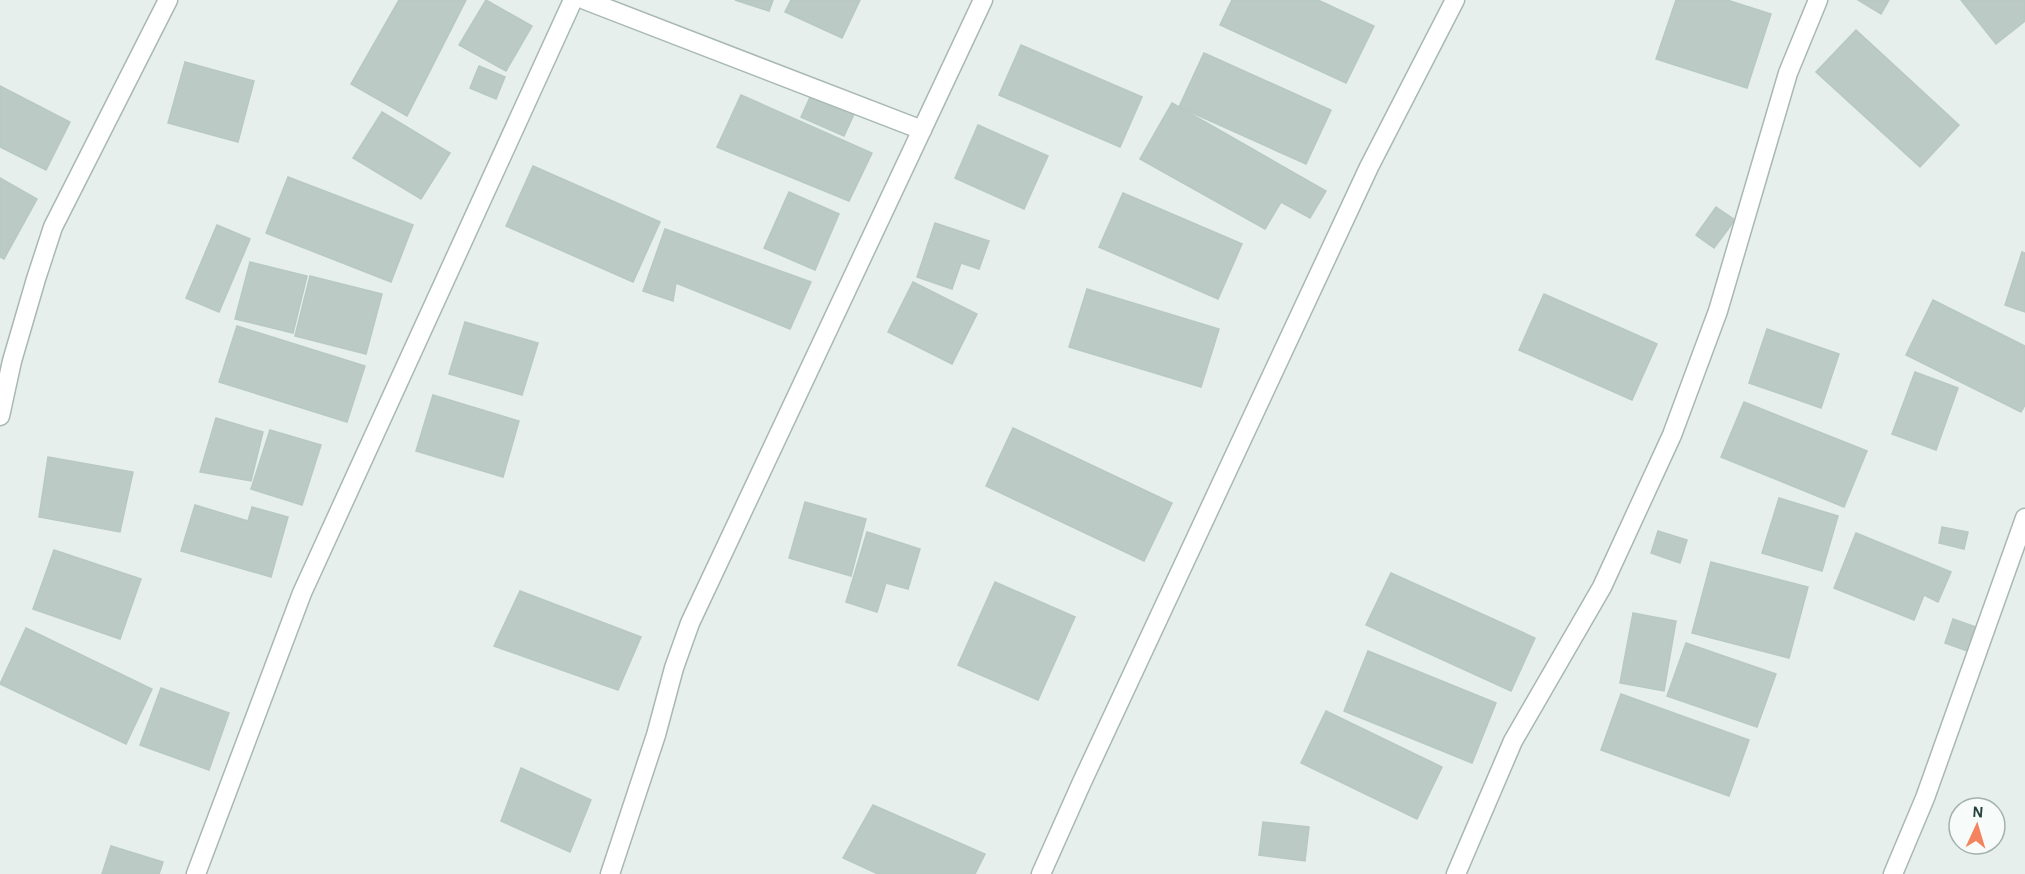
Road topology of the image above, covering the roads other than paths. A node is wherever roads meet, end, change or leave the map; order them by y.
1 (168, 0) edge
2 (573, 0) edge
3 (585, 0) edge
4 (983, 0) edge
5 (1455, 0) edge
6 (1818, 0) edge
7 (922, 130) junction
8 (0, 416) edge
9 (2025, 518) edge
10 (196, 874) edge
11 (610, 874) edge
12 (1041, 874) edge
13 (1456, 874) edge
14 (1893, 874) edge

1 - 8 street
2 - 10 street
3 - 7 street
4 - 7 street
5 - 12 street
6 - 13 street
7 - 11 street
9 - 14 street

